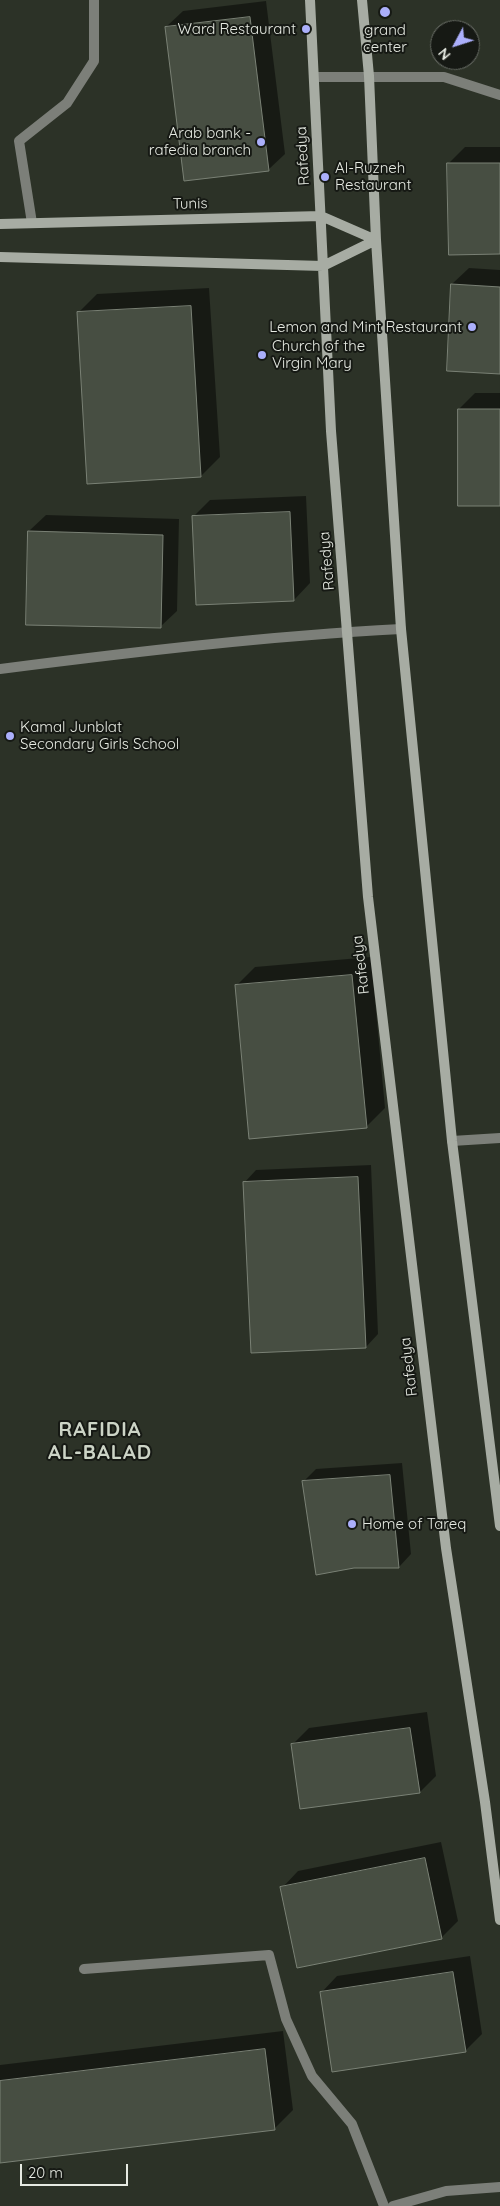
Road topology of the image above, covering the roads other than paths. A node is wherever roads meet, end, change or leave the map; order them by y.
1 (94, 0) edge
2 (310, 0) edge
3 (362, 0) edge
4 (369, 76) junction
5 (314, 77) junction
6 (500, 95) edge
7 (321, 216) junction
8 (32, 222) junction
9 (0, 224) edge
10 (376, 240) junction
11 (0, 257) edge
12 (323, 266) junction
13 (401, 629) junction
14 (348, 632) junction
15 (0, 670) edge
16 (500, 1138) edge
17 (452, 1141) junction
18 (500, 1526) edge
19 (500, 1920) edge
20 (84, 1969) dead end
21 (500, 2187) edge
22 (384, 2206) edge
23 (393, 2206) edge

1 - 8 street
2 - 5 main road, Rafedya
3 - 4 main road
4 - 5 street
4 - 6 street
4 - 10 main road
5 - 7 main road, Rafedya
7 - 8 main road, Tunis
7 - 10 main road, Tunis
7 - 12 main road, Rafedya
8 - 9 main road, Tunis
10 - 12 main road
10 - 13 main road
11 - 12 main road
12 - 14 main road, Rafedya
13 - 14 street
13 - 17 main road
14 - 15 street
14 - 19 main road, Rafedya
16 - 17 street
17 - 18 main road
20 - 22 street
21 - 23 street

